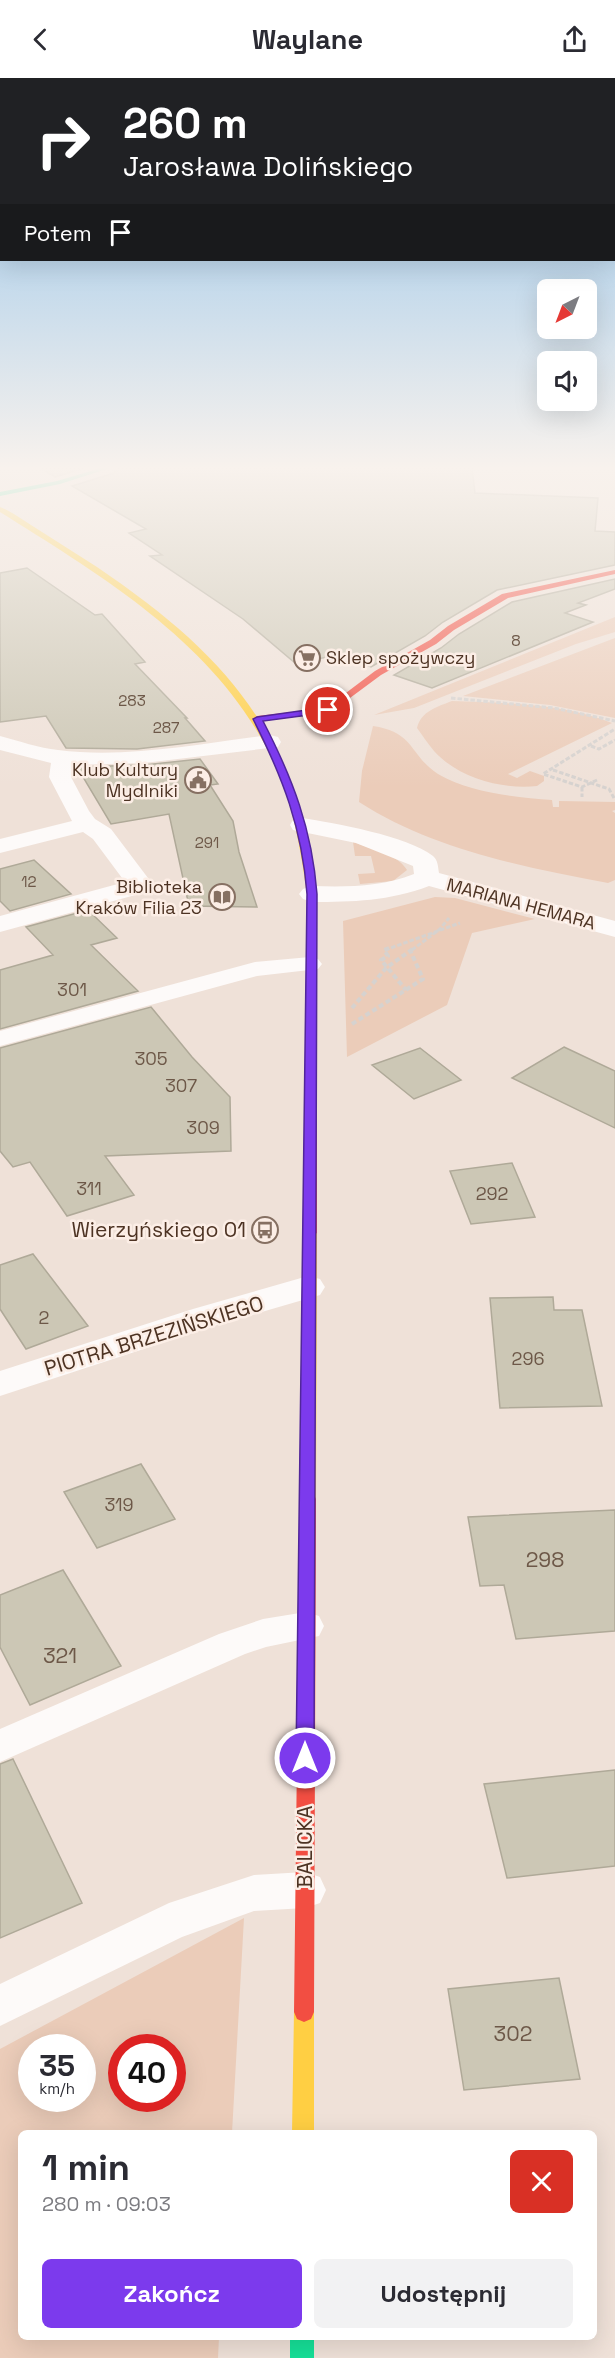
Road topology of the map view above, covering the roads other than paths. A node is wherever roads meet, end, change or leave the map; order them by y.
1 (102, 574) edge
2 (604, 574) edge
3 (257, 719) junction
4 (270, 742) junction
5 (0, 743) edge
6 (65, 758) junction
7 (87, 824) junction
8 (302, 825) junction
9 (0, 846) edge
10 (427, 878) junction
11 (312, 894) junction
12 (0, 924) edge
13 (615, 929) edge
14 (310, 964) junction
15 (0, 1039) edge
16 (308, 1287) junction
17 (0, 1384) edge
18 (306, 1626) junction
19 (0, 1746) edge
20 (304, 1890) junction
21 (0, 2006) edge
22 (303, 2130) edge
23 (302, 2340) edge
24 (302, 2358) edge

1 - 3 street, BALICKA
2 - 3 street
3 - 4 street, BALICKA
4 - 6 street
4 - 8 street, BALICKA
5 - 6 street
6 - 7 street
7 - 9 street
7 - 12 street
8 - 10 street, MARIANA HEMARA
8 - 11 street, BALICKA
10 - 11 street, MARIANA HEMARA
10 - 13 street, MARIANA HEMARA
11 - 14 street, BALICKA
14 - 15 lane
14 - 16 street, BALICKA
16 - 17 street, PIOTRA BRZEZIŃSKIEGO
16 - 18 street, BALICKA
18 - 19 lane
18 - 20 street, BALICKA
20 - 21 lane
20 - 22 street, BALICKA
23 - 24 street

